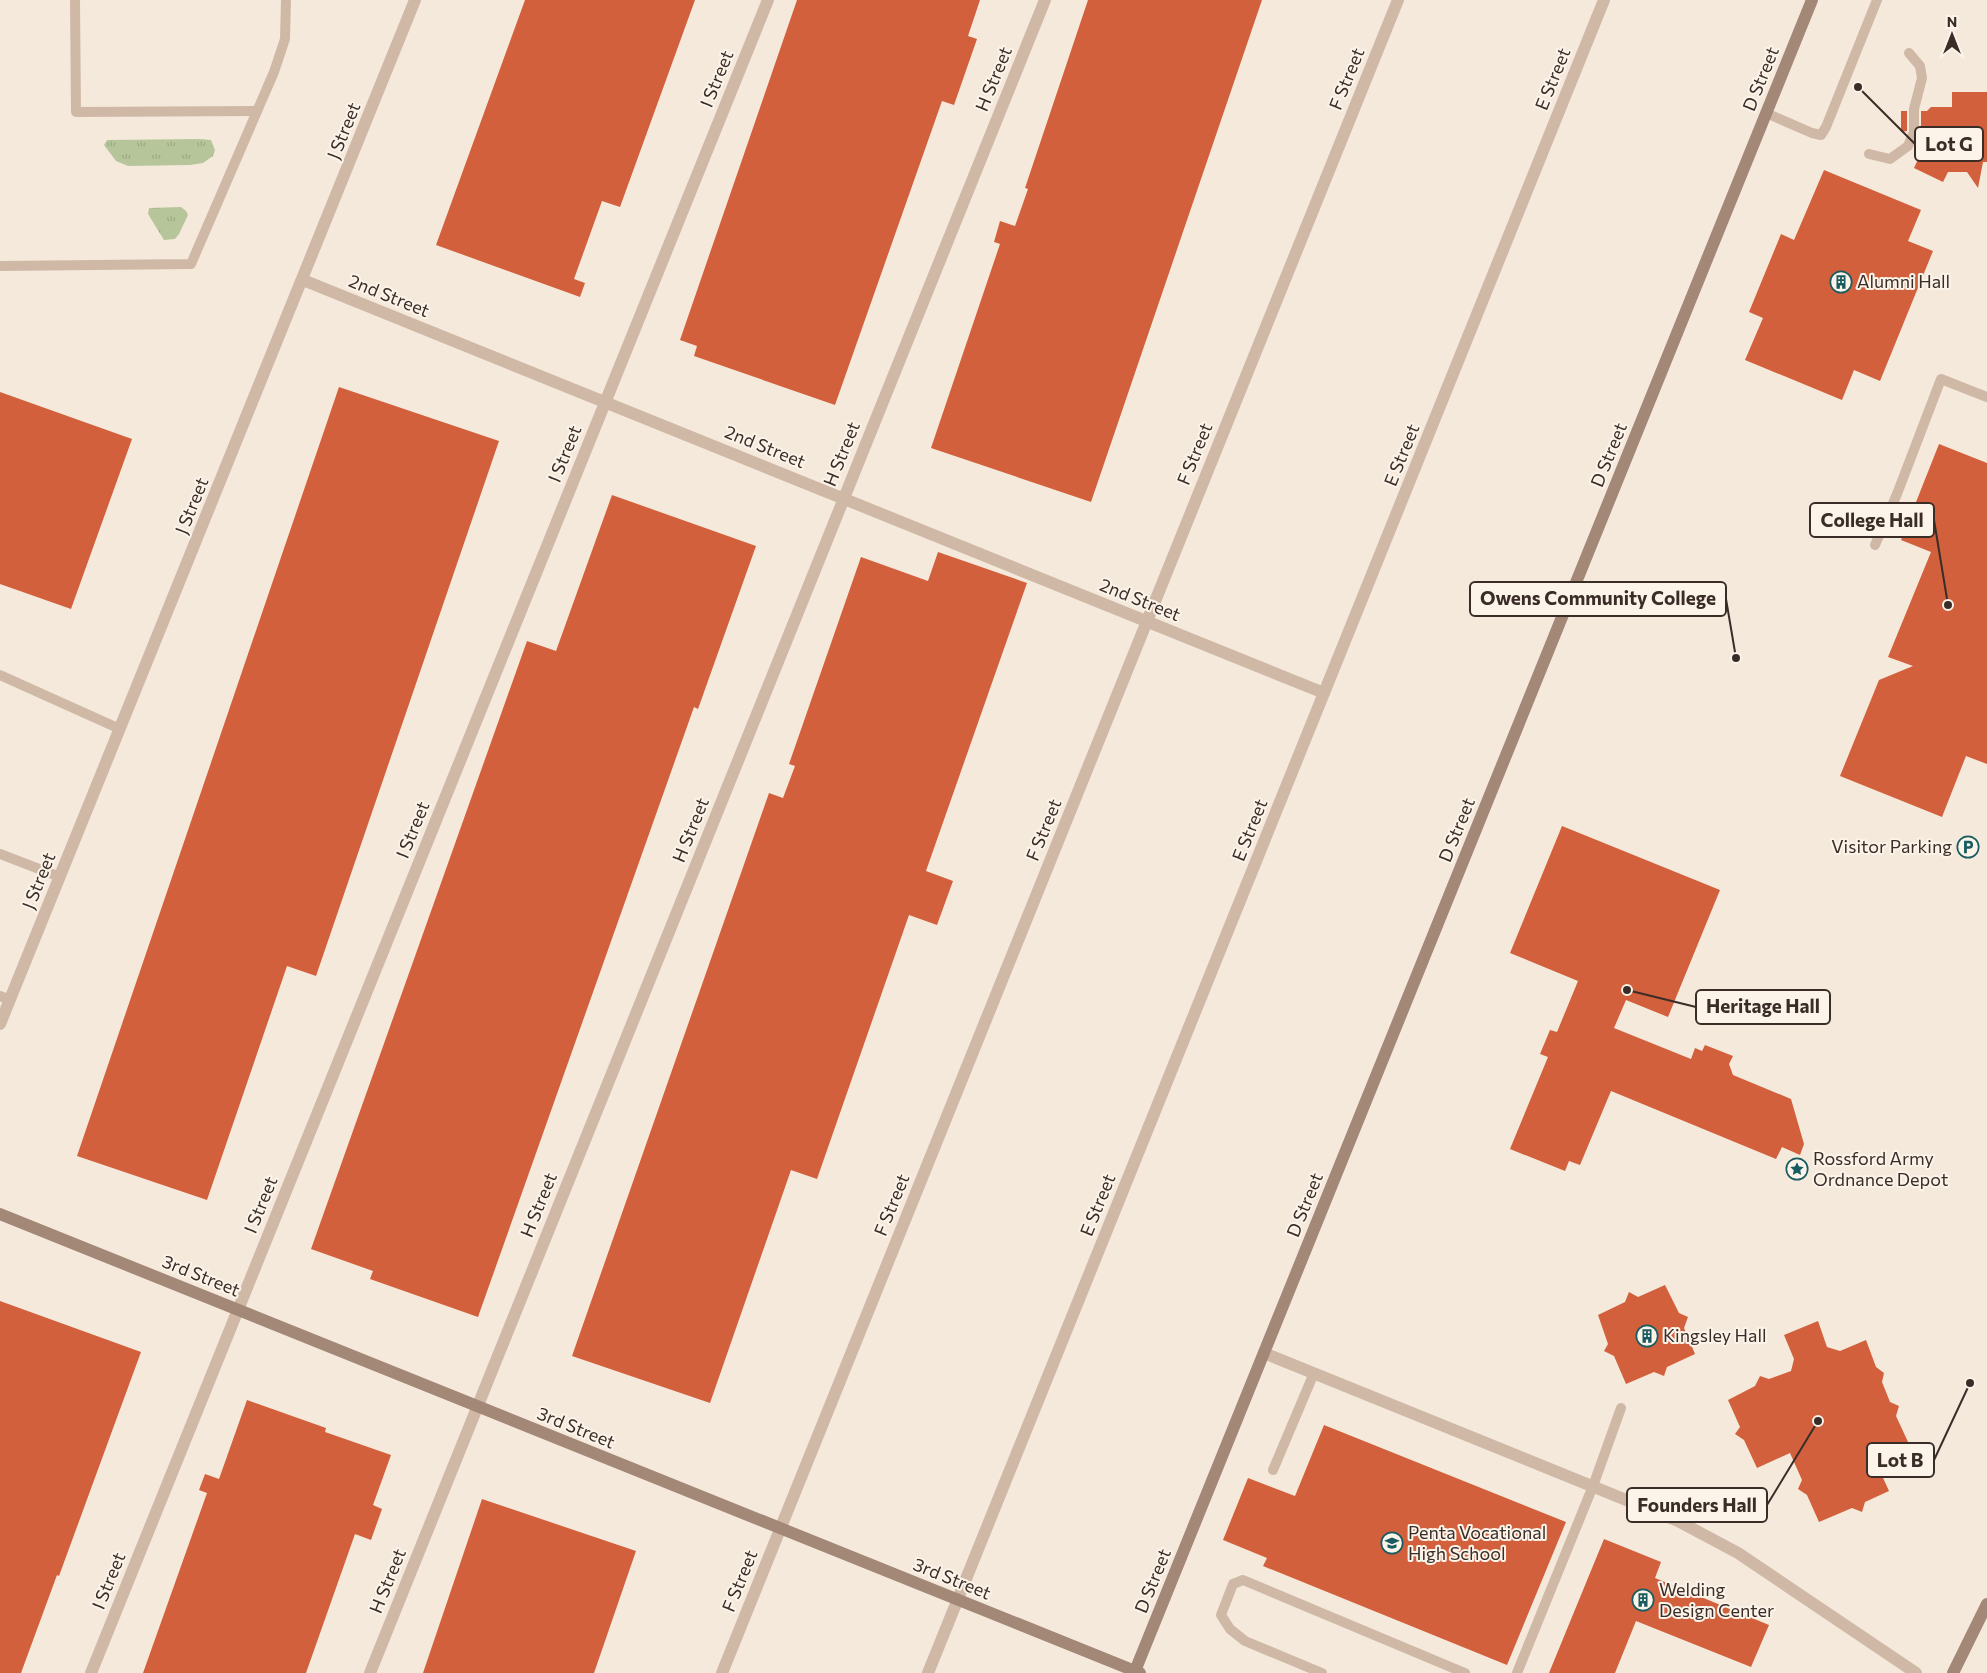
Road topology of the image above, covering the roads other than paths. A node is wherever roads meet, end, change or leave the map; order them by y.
1 (74, 0) edge
2 (286, 0) edge
3 (415, 0) edge
4 (768, 0) edge
5 (1045, 0) edge
6 (1398, 0) edge
7 (1604, 0) edge
8 (1812, 0) edge
9 (1877, 0) edge
10 (1909, 53) dead end
11 (258, 111) junction
12 (1766, 113) junction
13 (1869, 154) dead end
14 (0, 266) edge
15 (303, 280) junction
16 (1987, 397) edge
17 (606, 401) junction
18 (843, 498) junction
19 (1875, 545) dead end
20 (1148, 622) junction
21 (0, 676) edge
22 (1324, 694) junction
23 (120, 729) junction
24 (0, 854) edge
25 (60, 877) junction
26 (5, 998) edge
27 (0, 1024) edge
28 (0, 1214) edge
29 (238, 1310) junction
30 (1264, 1353) junction
31 (1314, 1373) junction
32 (477, 1407) junction
33 (1621, 1408) dead end
34 (1273, 1470) dead end
35 (1593, 1486) junction
36 (780, 1528) junction
37 (957, 1600) junction
38 (1987, 1604) edge
39 (1136, 1672) edge
40 (90, 1673) edge
41 (370, 1673) edge
42 (722, 1673) edge
43 (928, 1673) edge
44 (1322, 1673) edge
45 (1465, 1673) edge
46 (1517, 1673) edge
47 (1916, 1673) edge
48 (1953, 1673) edge

1 - 11 lane
2 - 11 lane
3 - 15 street, J Street
4 - 17 street, I Street
5 - 18 street, H Street
6 - 20 street, F Street
7 - 22 street, E Street
8 - 12 street, D Street
9 - 12 lane
10 - 13 lane
11 - 14 lane
12 - 30 street, D Street
15 - 17 street, 2nd Street
15 - 23 street, J Street
16 - 19 lane
17 - 18 street, 2nd Street
17 - 29 street, I Street
18 - 20 street, 2nd Street
18 - 32 street, H Street
20 - 22 street, 2nd Street
20 - 36 street, F Street
21 - 23 lane
22 - 37 street, E Street
23 - 25 street, J Street
24 - 25 lane
25 - 26 street, J Street
26 - 27 street, J Street
28 - 29 street, 3rd Street
29 - 32 street, 3rd Street
29 - 40 street, I Street
30 - 31 street
30 - 39 street, D Street
31 - 34 lane
31 - 35 street
32 - 36 street, 3rd Street
32 - 41 street, H Street
33 - 35 lane
35 - 46 lane
35 - 47 street
36 - 37 street, 3rd Street
36 - 42 street, F Street
37 - 39 street, 3rd Street
37 - 43 street, E Street
38 - 48 street
44 - 45 lane

